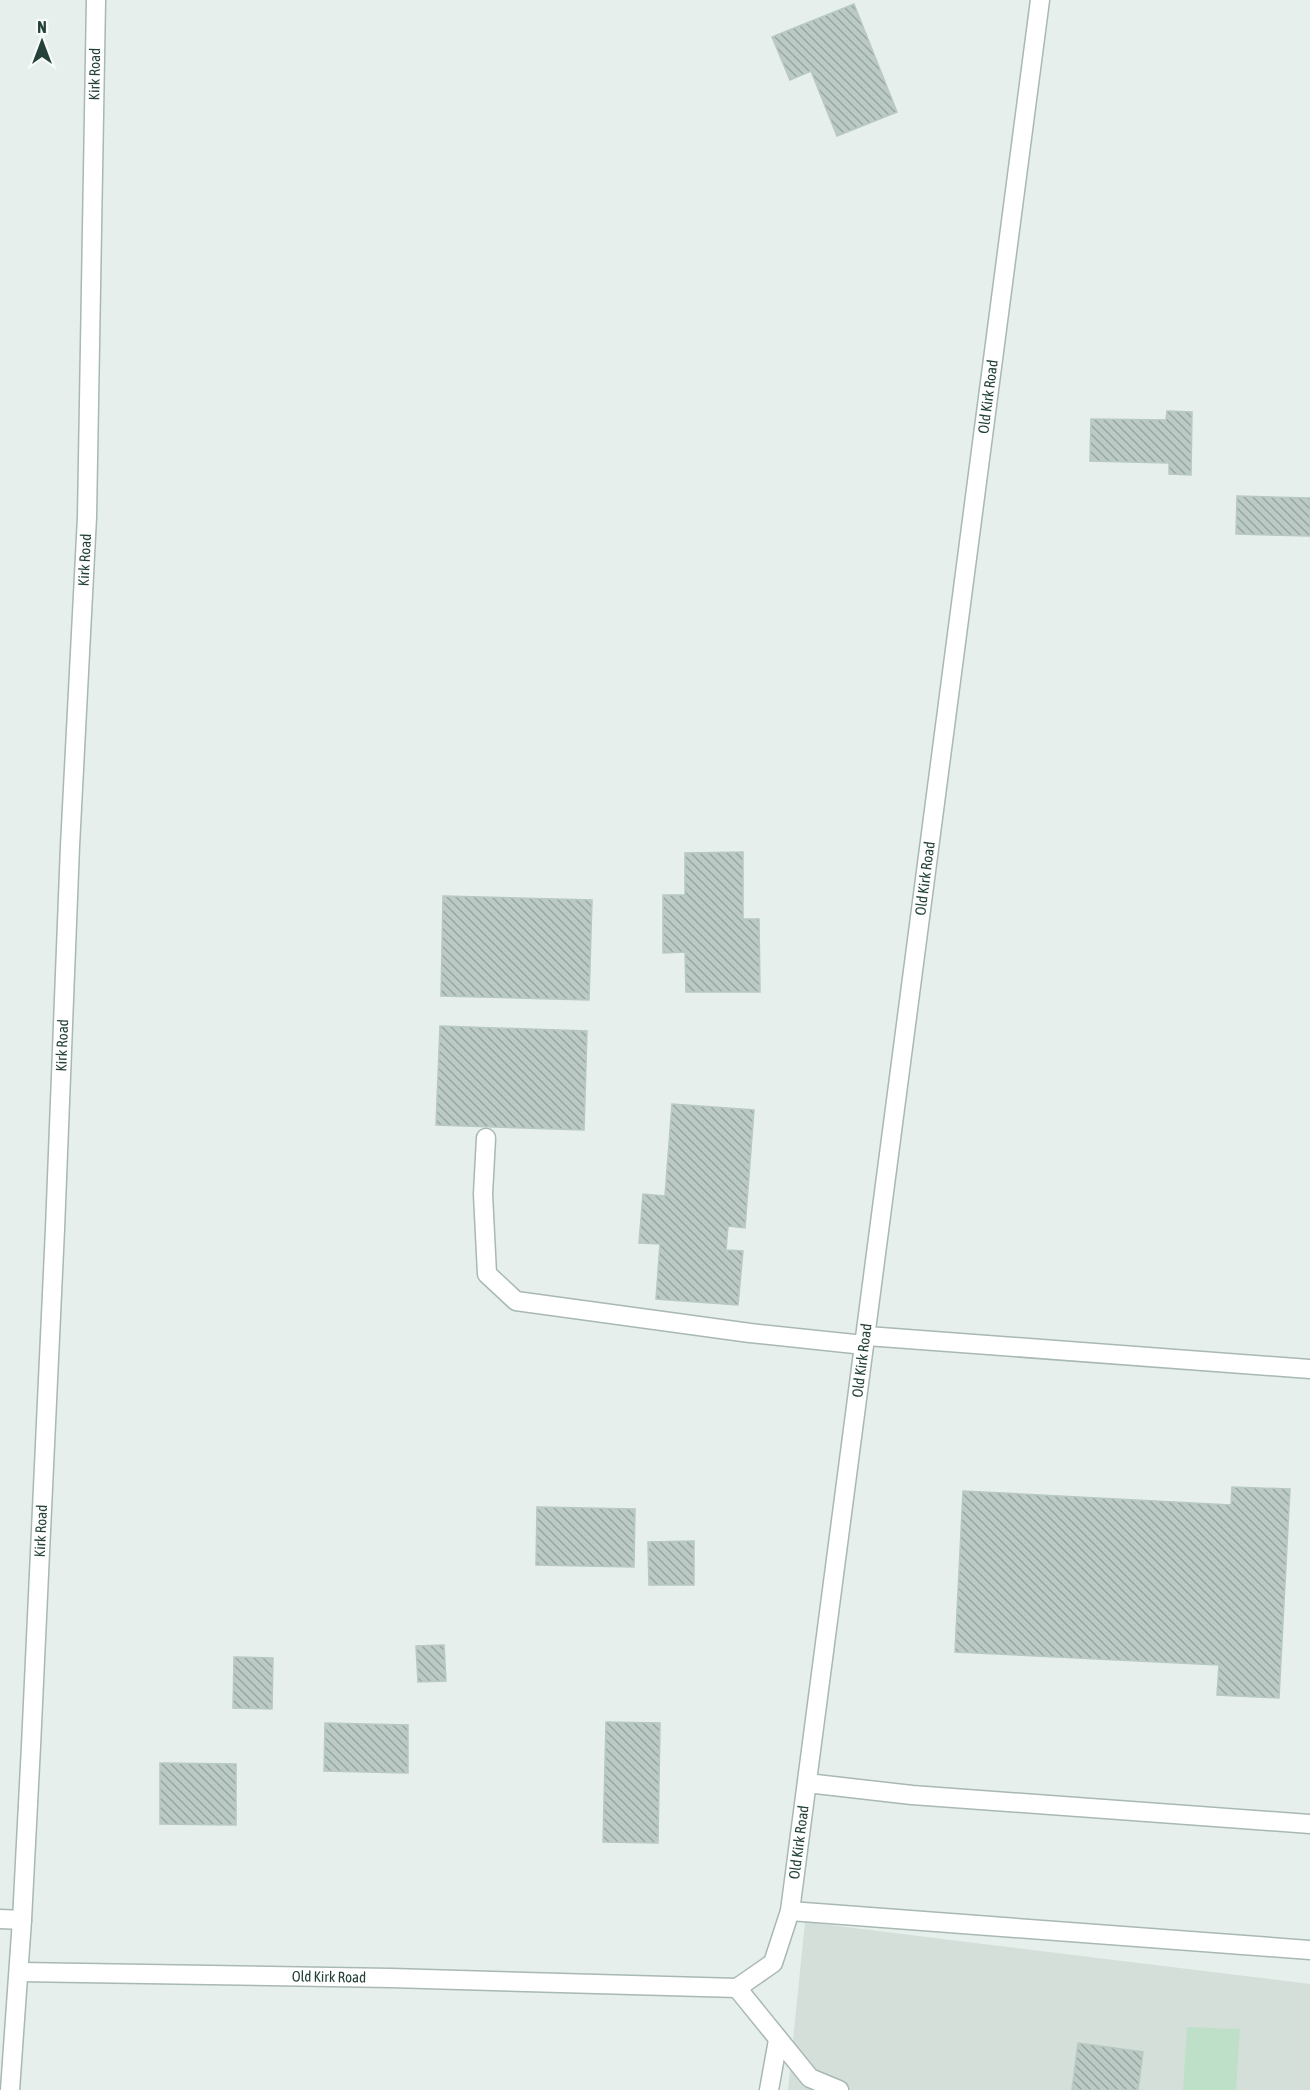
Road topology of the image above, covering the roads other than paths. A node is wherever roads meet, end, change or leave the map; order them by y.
1 (96, 0) edge
2 (1040, 0) edge
3 (486, 1138) dead end
4 (865, 1341) junction
5 (1310, 1369) edge
6 (807, 1783) junction
7 (1310, 1824) edge
8 (790, 1911) junction
9 (0, 1919) edge
10 (22, 1920) junction
11 (1310, 1950) edge
12 (19, 1972) junction
13 (737, 1988) junction
14 (778, 2040) junction
15 (10, 2090) edge
16 (769, 2090) edge
17 (839, 2090) edge

1 - 10 street, Kirk Road
2 - 4 street, Old Kirk Road
3 - 4 street
4 - 5 street
4 - 6 street, Old Kirk Road
6 - 7 street
6 - 8 street, Old Kirk Road
8 - 11 street
8 - 13 street, Old Kirk Road
9 - 10 street
10 - 12 street, Kirk Road
12 - 13 street, Old Kirk Road
12 - 15 street, Kirk Road
13 - 14 street
14 - 16 street
14 - 17 street

